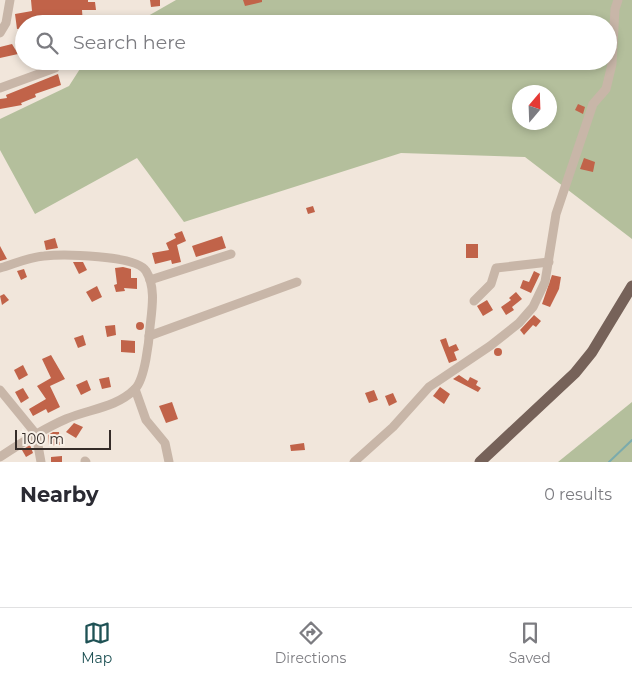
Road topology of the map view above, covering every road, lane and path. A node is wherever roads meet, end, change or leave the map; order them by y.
1 (618, 0) edge
2 (8, 1) edge
3 (615, 15) edge
4 (0, 33) edge
5 (50, 70) edge
6 (611, 70) edge
7 (0, 88) edge
8 (231, 254) dead end
9 (549, 262) junction
10 (0, 268) edge
11 (150, 280) junction
12 (297, 282) dead end
13 (632, 286) edge
14 (474, 301) dead end
15 (149, 336) junction
16 (135, 389) junction
17 (0, 390) edge
18 (36, 434) junction
19 (0, 456) edge
20 (41, 462) edge
21 (168, 462) edge
22 (354, 462) edge
23 (480, 462) edge

1 - 3 street
2 - 4 street
5 - 7 street
6 - 9 street
8 - 11 street
9 - 14 street
9 - 22 street
10 - 11 street
11 - 15 street
12 - 15 street
13 - 23 main road
15 - 16 street
16 - 18 street
16 - 21 street
17 - 18 street
18 - 19 street
18 - 20 street

